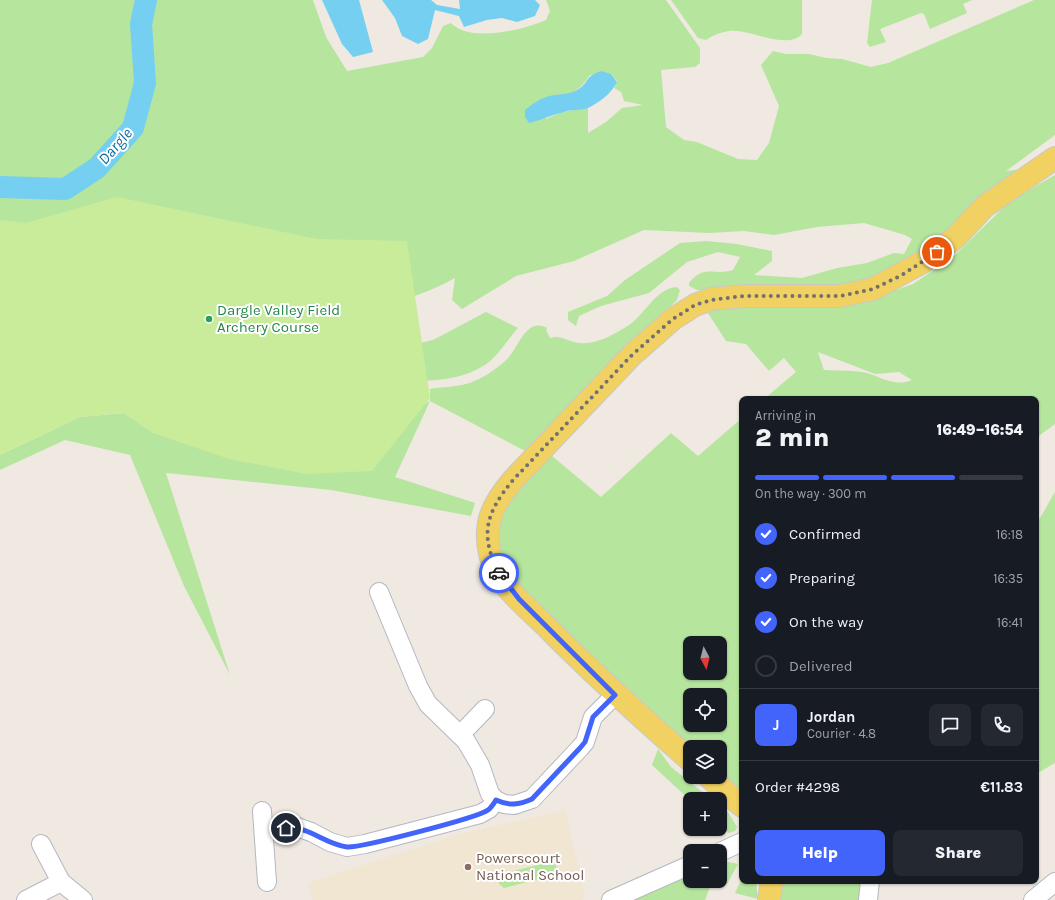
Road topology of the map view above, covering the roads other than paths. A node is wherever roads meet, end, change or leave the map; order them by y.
1 (1055, 158) edge
2 (380, 592) dead end
3 (615, 695) junction
4 (485, 709) dead end
5 (460, 735) junction
6 (683, 754) edge
7 (717, 784) edge
8 (496, 800) junction
9 (739, 803) edge
10 (262, 811) dead end
11 (264, 831) junction
12 (739, 843) edge
13 (41, 844) dead end
14 (727, 849) edge
15 (683, 868) edge
16 (60, 882) junction
17 (267, 882) dead end
18 (1055, 882) edge
19 (772, 884) edge
20 (870, 884) edge
21 (26, 900) edge
22 (83, 900) edge
23 (611, 900) edge
24 (769, 900) edge
25 (868, 900) edge
26 (1033, 900) edge

1 - 3 main road
2 - 5 street
3 - 6 main road
3 - 8 street
4 - 5 street
5 - 8 street
7 - 9 main road
8 - 11 street
10 - 11 street
11 - 17 street
12 - 14 street
13 - 16 street
15 - 23 street
16 - 21 street
16 - 22 street
18 - 26 street
19 - 24 main road
20 - 25 street

